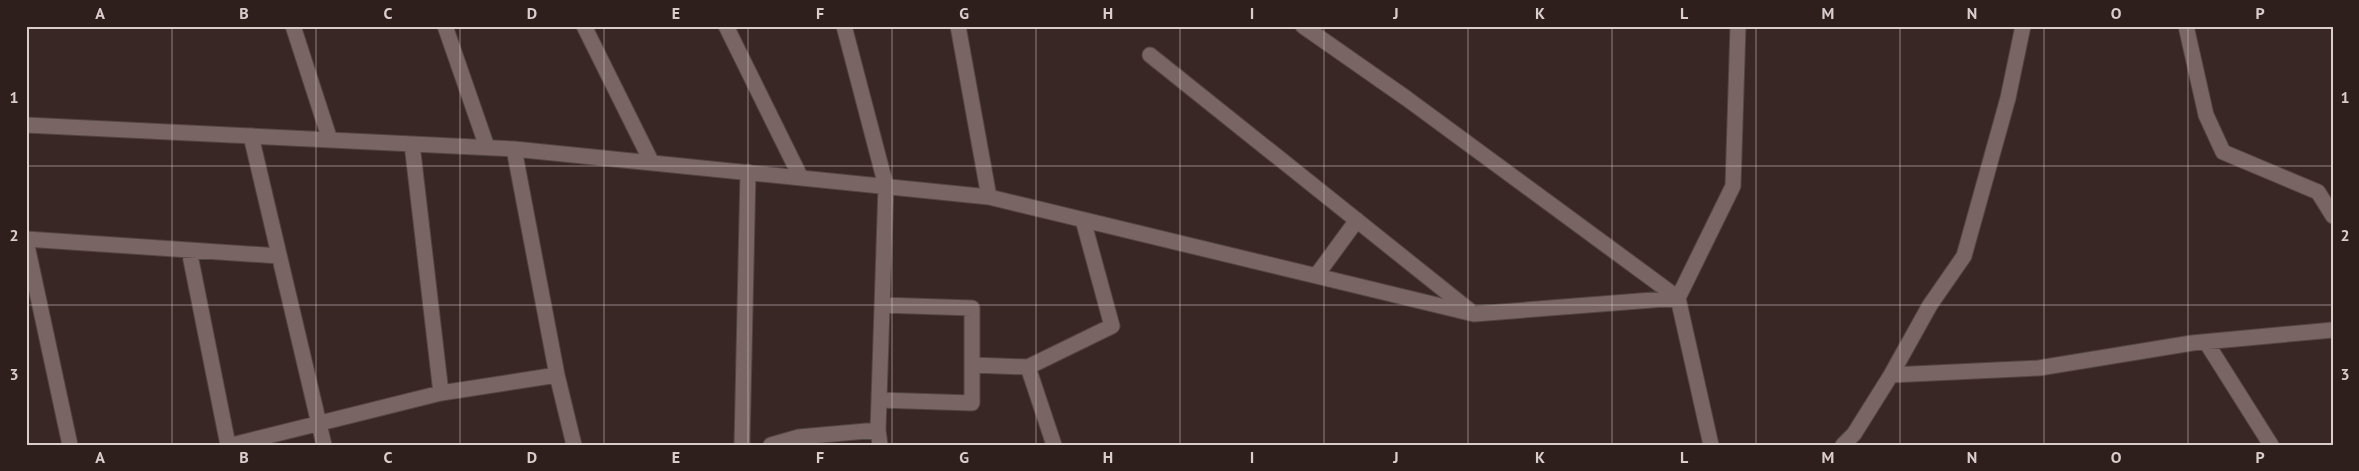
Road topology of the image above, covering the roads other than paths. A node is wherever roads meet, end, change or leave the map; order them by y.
1 (293, 26) edge
2 (444, 26) edge
3 (584, 26) edge
4 (726, 26) edge
5 (844, 26) edge
6 (958, 26) edge
7 (1303, 26) edge
8 (1738, 26) edge
9 (2022, 26) edge
10 (2186, 26) edge
11 (1150, 55) dead end
12 (26, 125) edge
13 (251, 136) junction
14 (330, 140) junction
15 (412, 144) junction
16 (486, 147) junction
17 (514, 149) junction
18 (652, 163) junction
19 (748, 172) junction
20 (801, 178) junction
21 (886, 186) junction
22 (989, 197) junction
23 (2333, 216) edge
24 (1083, 220) junction
25 (1357, 220) junction
26 (26, 240) edge
27 (190, 250) junction
28 (279, 256) junction
29 (1316, 276) junction
30 (1678, 298) junction
31 (882, 305) junction
32 (1474, 314) junction
33 (2333, 330) edge
34 (2206, 342) junction
35 (972, 366) junction
36 (1028, 367) junction
37 (557, 375) junction
38 (1891, 375) junction
39 (441, 394) junction
40 (879, 400) junction
41 (319, 423) junction
42 (879, 437) edge
43 (70, 445) edge
44 (228, 445) edge
45 (232, 445) edge
46 (324, 445) edge
47 (574, 445) edge
48 (742, 445) edge
49 (771, 445) edge
50 (1054, 445) edge
51 (1711, 445) edge
52 (1843, 445) edge
53 (2272, 445) edge

1 - 14 street
2 - 16 street
3 - 18 street
4 - 20 street
5 - 21 street
6 - 22 street
7 - 30 street
8 - 30 street
9 - 38 street
10 - 23 street
11 - 25 street
12 - 13 street
13 - 14 street
13 - 28 street
14 - 15 street
15 - 16 street
15 - 39 street
16 - 17 street
17 - 18 street
17 - 37 street
18 - 19 street
19 - 20 street
19 - 48 street
20 - 21 street
21 - 22 street
21 - 31 street
22 - 24 street
24 - 29 street
24 - 36 street
25 - 29 street
25 - 32 street
26 - 27 street
26 - 43 street
27 - 28 street
27 - 44 street
28 - 41 street
29 - 32 street
30 - 32 street
30 - 51 street
31 - 35 street
31 - 40 street
33 - 34 street
34 - 38 street
34 - 53 street
35 - 36 street
35 - 40 street
36 - 50 street
37 - 39 street
37 - 47 street
38 - 52 street
39 - 41 street
40 - 42 street
41 - 45 street
41 - 46 street
42 - 49 street

